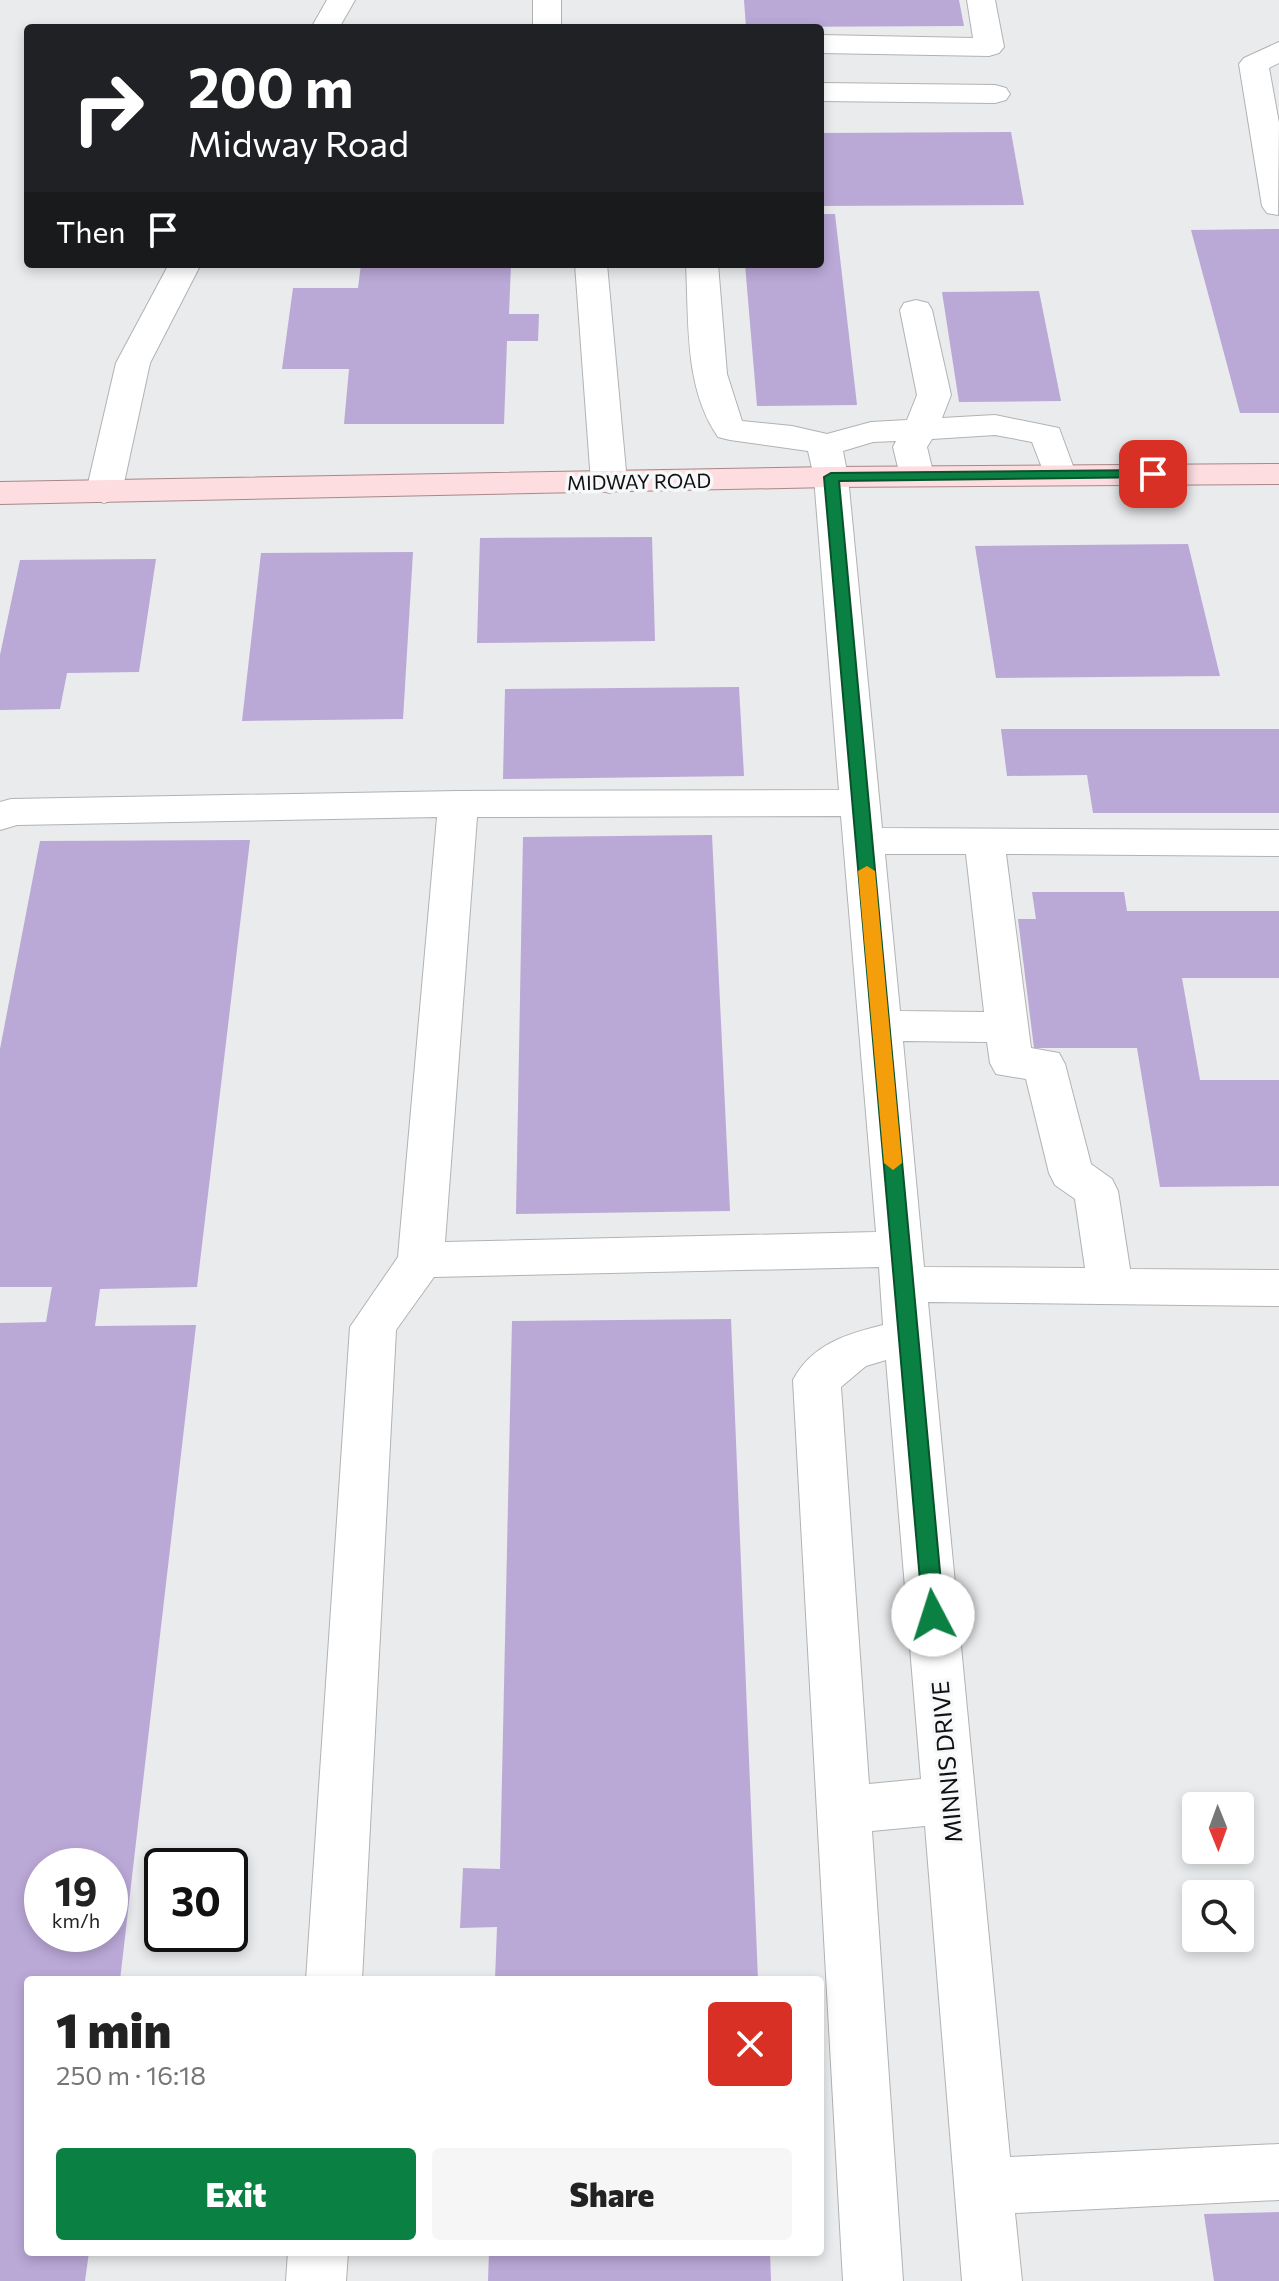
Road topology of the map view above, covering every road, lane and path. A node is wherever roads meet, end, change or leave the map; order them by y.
1 (341, 0) edge
2 (547, 0) edge
3 (981, 0) edge
4 (327, 24) edge
5 (547, 24) edge
6 (824, 44) edge
7 (1279, 51) edge
8 (824, 92) edge
9 (995, 94) dead end
10 (1278, 206) edge
11 (183, 268) edge
12 (591, 268) edge
13 (702, 268) edge
14 (916, 310) dead end
15 (920, 429) junction
16 (828, 461) junction
17 (1059, 474) junction
18 (1279, 474) edge
19 (917, 476) junction
20 (609, 482) junction
21 (104, 492) junction
22 (0, 493) edge
23 (458, 804) junction
24 (0, 817) edge
25 (862, 822) junction
26 (984, 841) junction
27 (1279, 843) edge
28 (881, 1026) junction
29 (1007, 1027) junction
30 (421, 1260) junction
31 (902, 1267) junction
32 (1110, 1286) junction
33 (1279, 1288) edge
34 (908, 1337) junction
35 (950, 1800) junction
36 (844, 1810) junction
37 (334, 1976) edge
38 (1279, 2172) edge
39 (984, 2186) junction
40 (318, 2256) edge
41 (316, 2281) edge
42 (873, 2281) edge
43 (992, 2281) edge

1 - 4 street
2 - 5 street
3 - 6 street
7 - 10 street
8 - 9 street
11 - 21 street
12 - 20 street
13 - 16 street
14 - 15 street
15 - 16 street
15 - 17 street
15 - 19 street
16 - 19 main road, MIDWAY ROAD
16 - 20 main road, MIDWAY ROAD
16 - 25 street, MINNIS DRIVE
17 - 18 main road, MIDWAY ROAD
17 - 19 main road, MIDWAY ROAD
20 - 21 main road, MIDWAY ROAD
21 - 22 main road, MIDWAY ROAD
23 - 24 street
23 - 25 street
23 - 30 street
25 - 26 street
25 - 28 street, MINNIS DRIVE
26 - 27 street
26 - 29 street
28 - 29 street
28 - 31 street, MINNIS DRIVE
29 - 32 street
30 - 31 street
30 - 37 street
31 - 32 street
31 - 34 street, MINNIS DRIVE
32 - 33 street
34 - 35 street, MINNIS DRIVE
34 - 36 street
35 - 36 street
35 - 39 street, MINNIS DRIVE
36 - 42 street
38 - 39 street
39 - 43 street, MINNIS DRIVE
40 - 41 street

